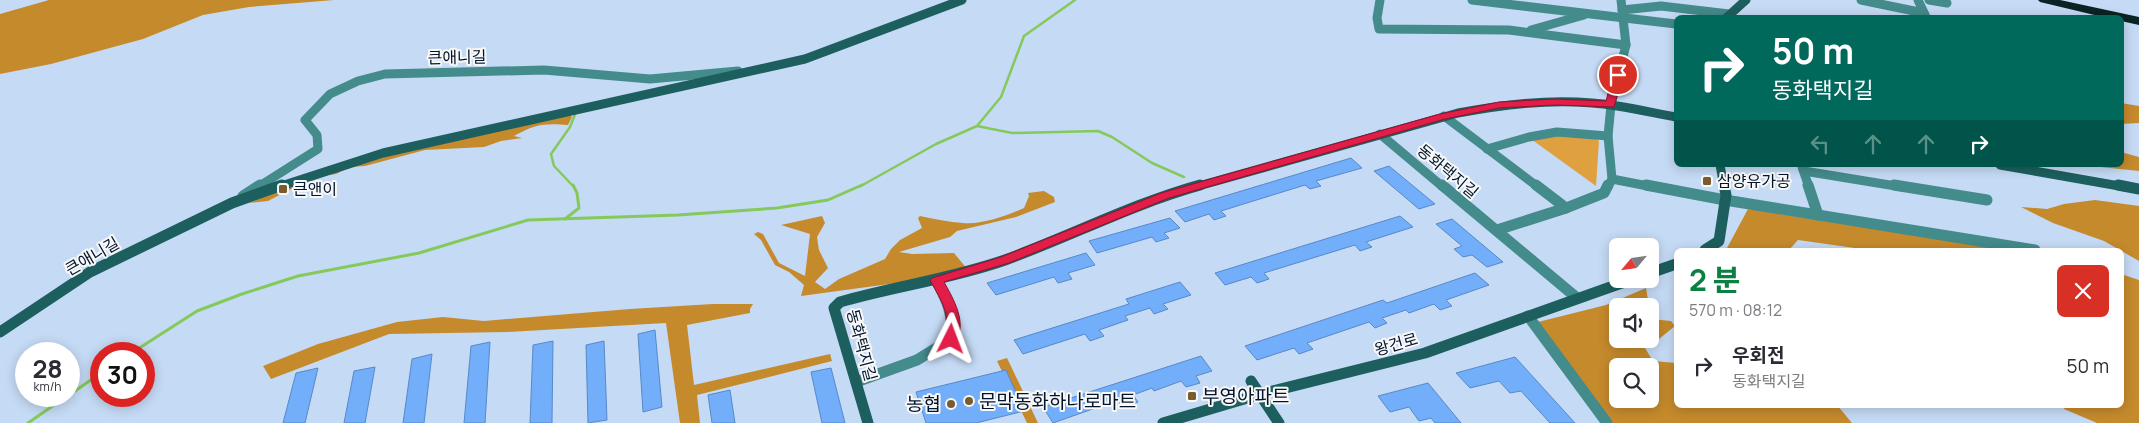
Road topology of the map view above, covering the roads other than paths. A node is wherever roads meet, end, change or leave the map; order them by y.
1 (962, 0) edge
2 (1380, 0) edge
3 (1472, 0) edge
4 (1621, 0) edge
5 (1746, 0) edge
6 (1861, 0) edge
7 (1918, 0) edge
8 (1929, 0) edge
9 (2044, 0) edge
10 (2066, 0) edge
11 (1947, 3) dead end
12 (1588, 14) junction
13 (1622, 14) junction
14 (1722, 15) edge
15 (1729, 15) edge
16 (1925, 15) edge
17 (2114, 15) edge
18 (2119, 15) edge
19 (2124, 16) edge
20 (2124, 17) edge
21 (2137, 20) edge
22 (1674, 24) edge
23 (1524, 32) junction
24 (1626, 45) junction
25 (759, 69) junction
26 (1610, 105) junction
27 (1444, 116) junction
28 (1674, 117) edge
29 (1380, 134) junction
30 (1608, 136) junction
31 (1487, 149) junction
32 (1720, 167) edge
33 (2012, 167) edge
34 (1803, 168) edge
35 (1612, 179) junction
36 (2139, 189) edge
37 (1725, 200) junction
38 (1987, 200) dead end
39 (232, 203) junction
40 (1566, 208) junction
41 (1818, 216) junction
42 (1496, 230) junction
43 (1708, 248) edge
44 (2022, 248) edge
45 (1674, 265) edge
46 (1659, 270) edge
47 (936, 280) junction
48 (1609, 287) edge
49 (1578, 298) junction
50 (1528, 316) junction
51 (0, 332) edge
52 (1251, 381) dead end
53 (856, 382) junction
54 (1261, 394) junction
55 (868, 423) edge
56 (1163, 423) edge
57 (1279, 423) edge
58 (1607, 423) edge

1 - 25 street, 큰애니길
2 - 23 street
3 - 12 street
4 - 13 street
5 - 15 street
6 - 16 street
7 - 16 street
8 - 11 street
9 - 17 highway
10 - 18 highway
12 - 13 street
12 - 23 street
13 - 14 street
13 - 22 street
13 - 24 street
19 - 21 highway
20 - 21 highway
23 - 24 street
24 - 26 street
25 - 39 street, 큰애니길
25 - 39 street, 큰애니길
26 - 27 street, 동화택지길
26 - 28 street, 동화택지길
26 - 30 street
27 - 29 street, 동화택지길
27 - 31 street
29 - 42 street, 동화택지길
29 - 47 street, 동화택지길
30 - 31 street
30 - 35 street
31 - 40 street
32 - 37 street
33 - 36 street
34 - 38 street
34 - 41 street
35 - 37 street
35 - 40 street
37 - 41 street
37 - 43 street
39 - 51 street, 큰애니길
40 - 42 street
41 - 44 street
42 - 49 street, 동화택지길
45 - 46 street
47 - 53 street
47 - 53 street, 동화택지길
48 - 49 street, 왕건로
49 - 50 street, 왕건로
50 - 54 street, 왕건로
50 - 58 street
52 - 54 street
53 - 55 street, 동화택지길
54 - 56 street, 왕건로
54 - 57 street

